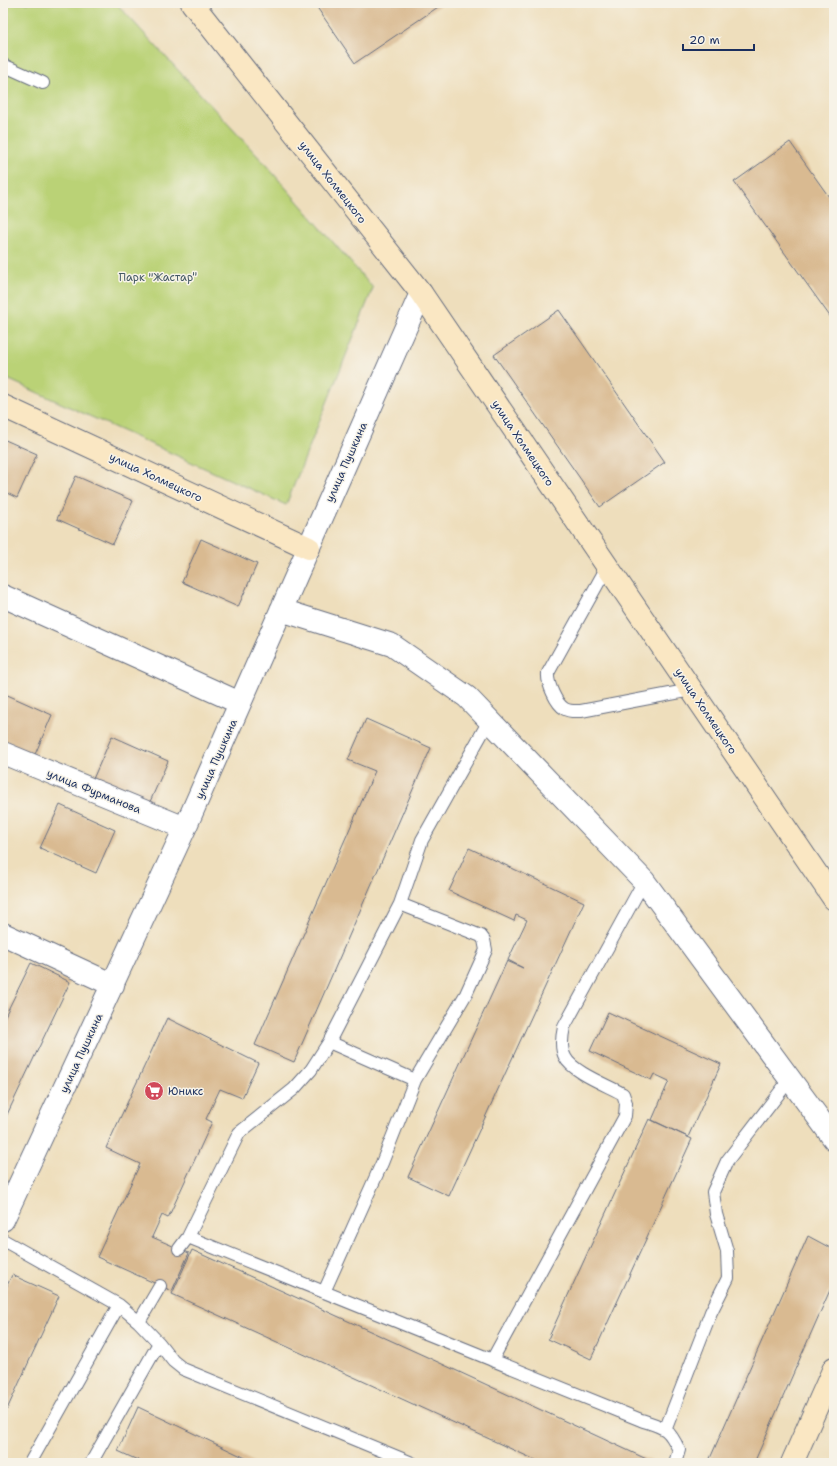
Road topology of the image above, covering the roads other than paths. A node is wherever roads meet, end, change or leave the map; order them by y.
1 (192, 3) edge
2 (3, 65) edge
3 (43, 83) dead end
4 (420, 294) junction
5 (3, 406) edge
6 (308, 548) junction
7 (607, 567) junction
8 (3, 596) edge
9 (281, 610) junction
10 (691, 690) junction
11 (240, 703) junction
12 (490, 719) junction
13 (3, 753) edge
14 (185, 828) junction
15 (644, 881) junction
16 (834, 899) edge
17 (400, 904) junction
18 (3, 934) edge
19 (113, 985) junction
20 (329, 1042) junction
21 (790, 1078) junction
22 (415, 1080) junction
23 (834, 1139) edge
24 (3, 1220) edge
25 (188, 1237) junction
26 (3, 1240) edge
27 (179, 1249) dead end
28 (160, 1286) dead end
29 (324, 1292) junction
30 (119, 1305) junction
31 (139, 1322) junction
32 (159, 1343) junction
33 (492, 1360) junction
34 (834, 1368) edge
35 (666, 1428) junction
36 (30, 1463) edge
37 (91, 1463) edge
38 (412, 1463) edge
39 (675, 1463) edge
40 (792, 1463) edge

1 - 4 street, улица Холмецкого
2 - 3 lane
4 - 6 street, улица Пушкина
4 - 7 street, улица Холмецкого
5 - 6 street, улица Холмецкого
6 - 9 street, улица Пушкина
7 - 10 street, улица Холмецкого
7 - 10 lane
8 - 11 street
9 - 11 street, улица Пушкина
9 - 12 street
10 - 16 street, улица Холмецкого
11 - 14 street, улица Пушкина
12 - 15 street
12 - 17 lane
13 - 14 street, улица Фурманова
14 - 19 street, улица Пушкина
15 - 21 street
15 - 33 lane
17 - 20 lane
17 - 22 lane
18 - 19 street
19 - 24 street, улица Пушкина
20 - 22 lane
20 - 25 lane
21 - 23 street
21 - 35 lane
22 - 29 lane
25 - 27 lane
25 - 29 lane
26 - 30 lane
28 - 31 lane
29 - 33 lane
30 - 31 lane
30 - 36 lane
31 - 32 lane
32 - 37 lane
32 - 38 lane
33 - 35 lane
34 - 40 street
35 - 39 lane

